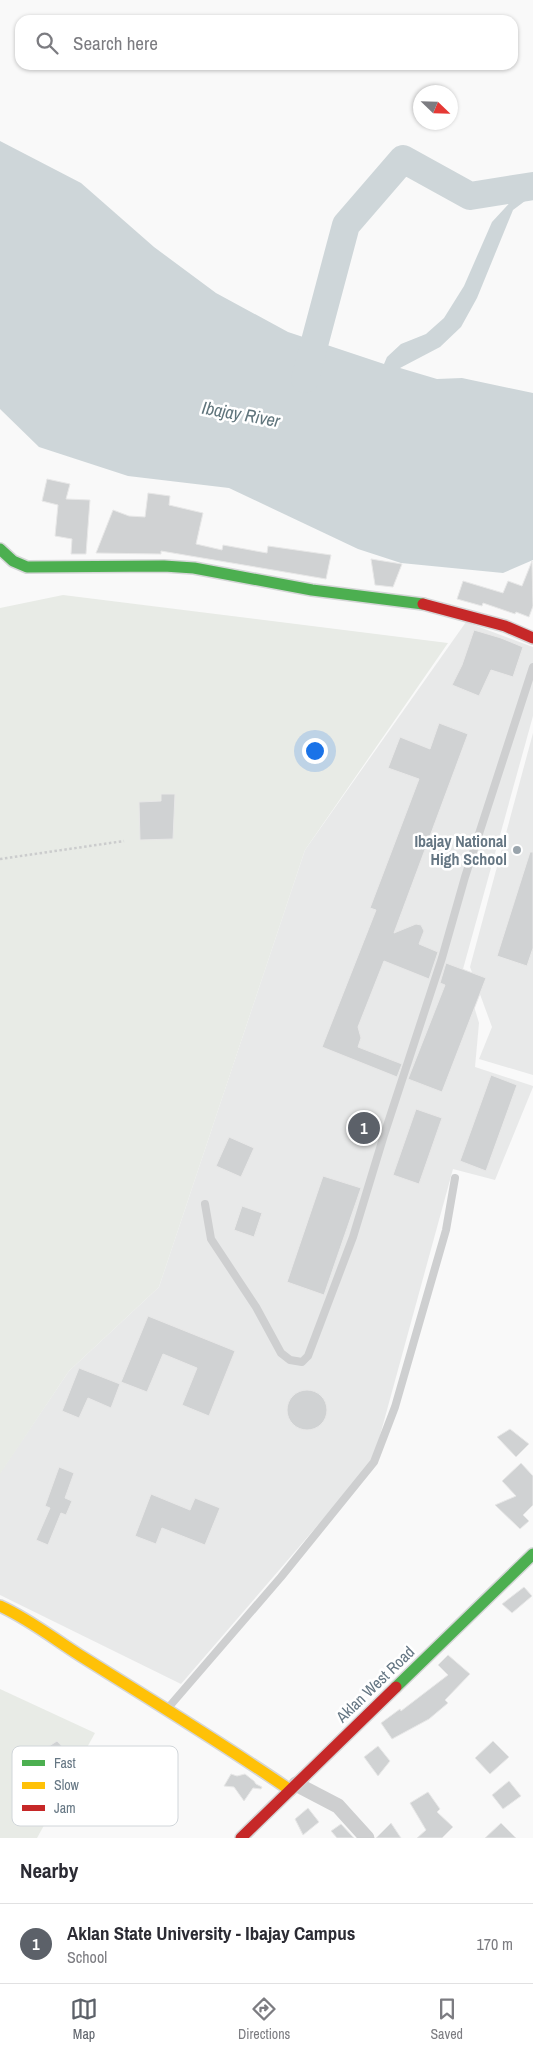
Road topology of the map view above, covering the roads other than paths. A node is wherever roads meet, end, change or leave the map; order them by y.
1 (0, 549) edge
2 (533, 638) edge
3 (533, 667) edge
4 (455, 1178) dead end
5 (206, 1204) dead end
6 (533, 1554) edge
7 (0, 1606) edge
8 (168, 1708) junction
9 (293, 1787) junction
10 (241, 1838) edge
11 (366, 1838) edge

1 - 2 street
3 - 5 lane
4 - 8 lane
6 - 9 street, Aklan West Road
7 - 8 street
8 - 9 street
9 - 10 street, Aklan West Road
9 - 11 street

